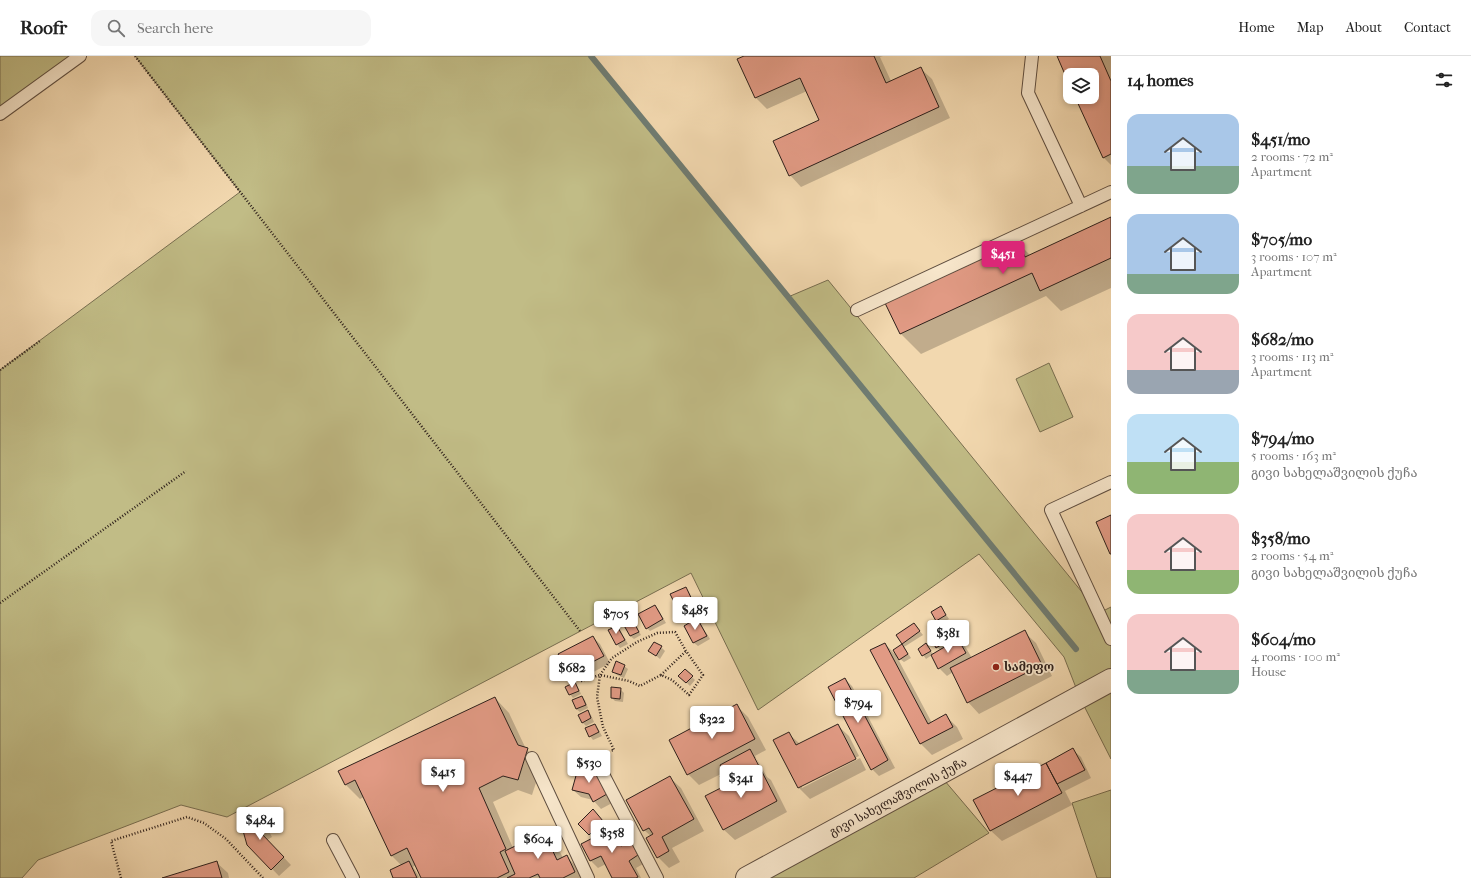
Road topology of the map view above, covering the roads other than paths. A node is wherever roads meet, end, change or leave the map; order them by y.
1 (80, 56) edge
2 (1032, 56) edge
3 (0, 114) edge
4 (1111, 192) edge
5 (1081, 206) junction
6 (857, 310) dead end
7 (1111, 482) edge
8 (1111, 639) edge
9 (1111, 680) edge
10 (594, 757) road end
11 (532, 758) dead end
12 (333, 840) dead end
13 (353, 878) edge
14 (588, 878) edge
15 (657, 878) edge
16 (748, 878) edge

1 - 3 lane
2 - 5 lane
4 - 5 lane
5 - 6 lane
7 - 8 lane
9 - 16 street, გივი სახელაშვილის ქუჩა
10 - 15 lane
11 - 14 lane
12 - 13 lane

